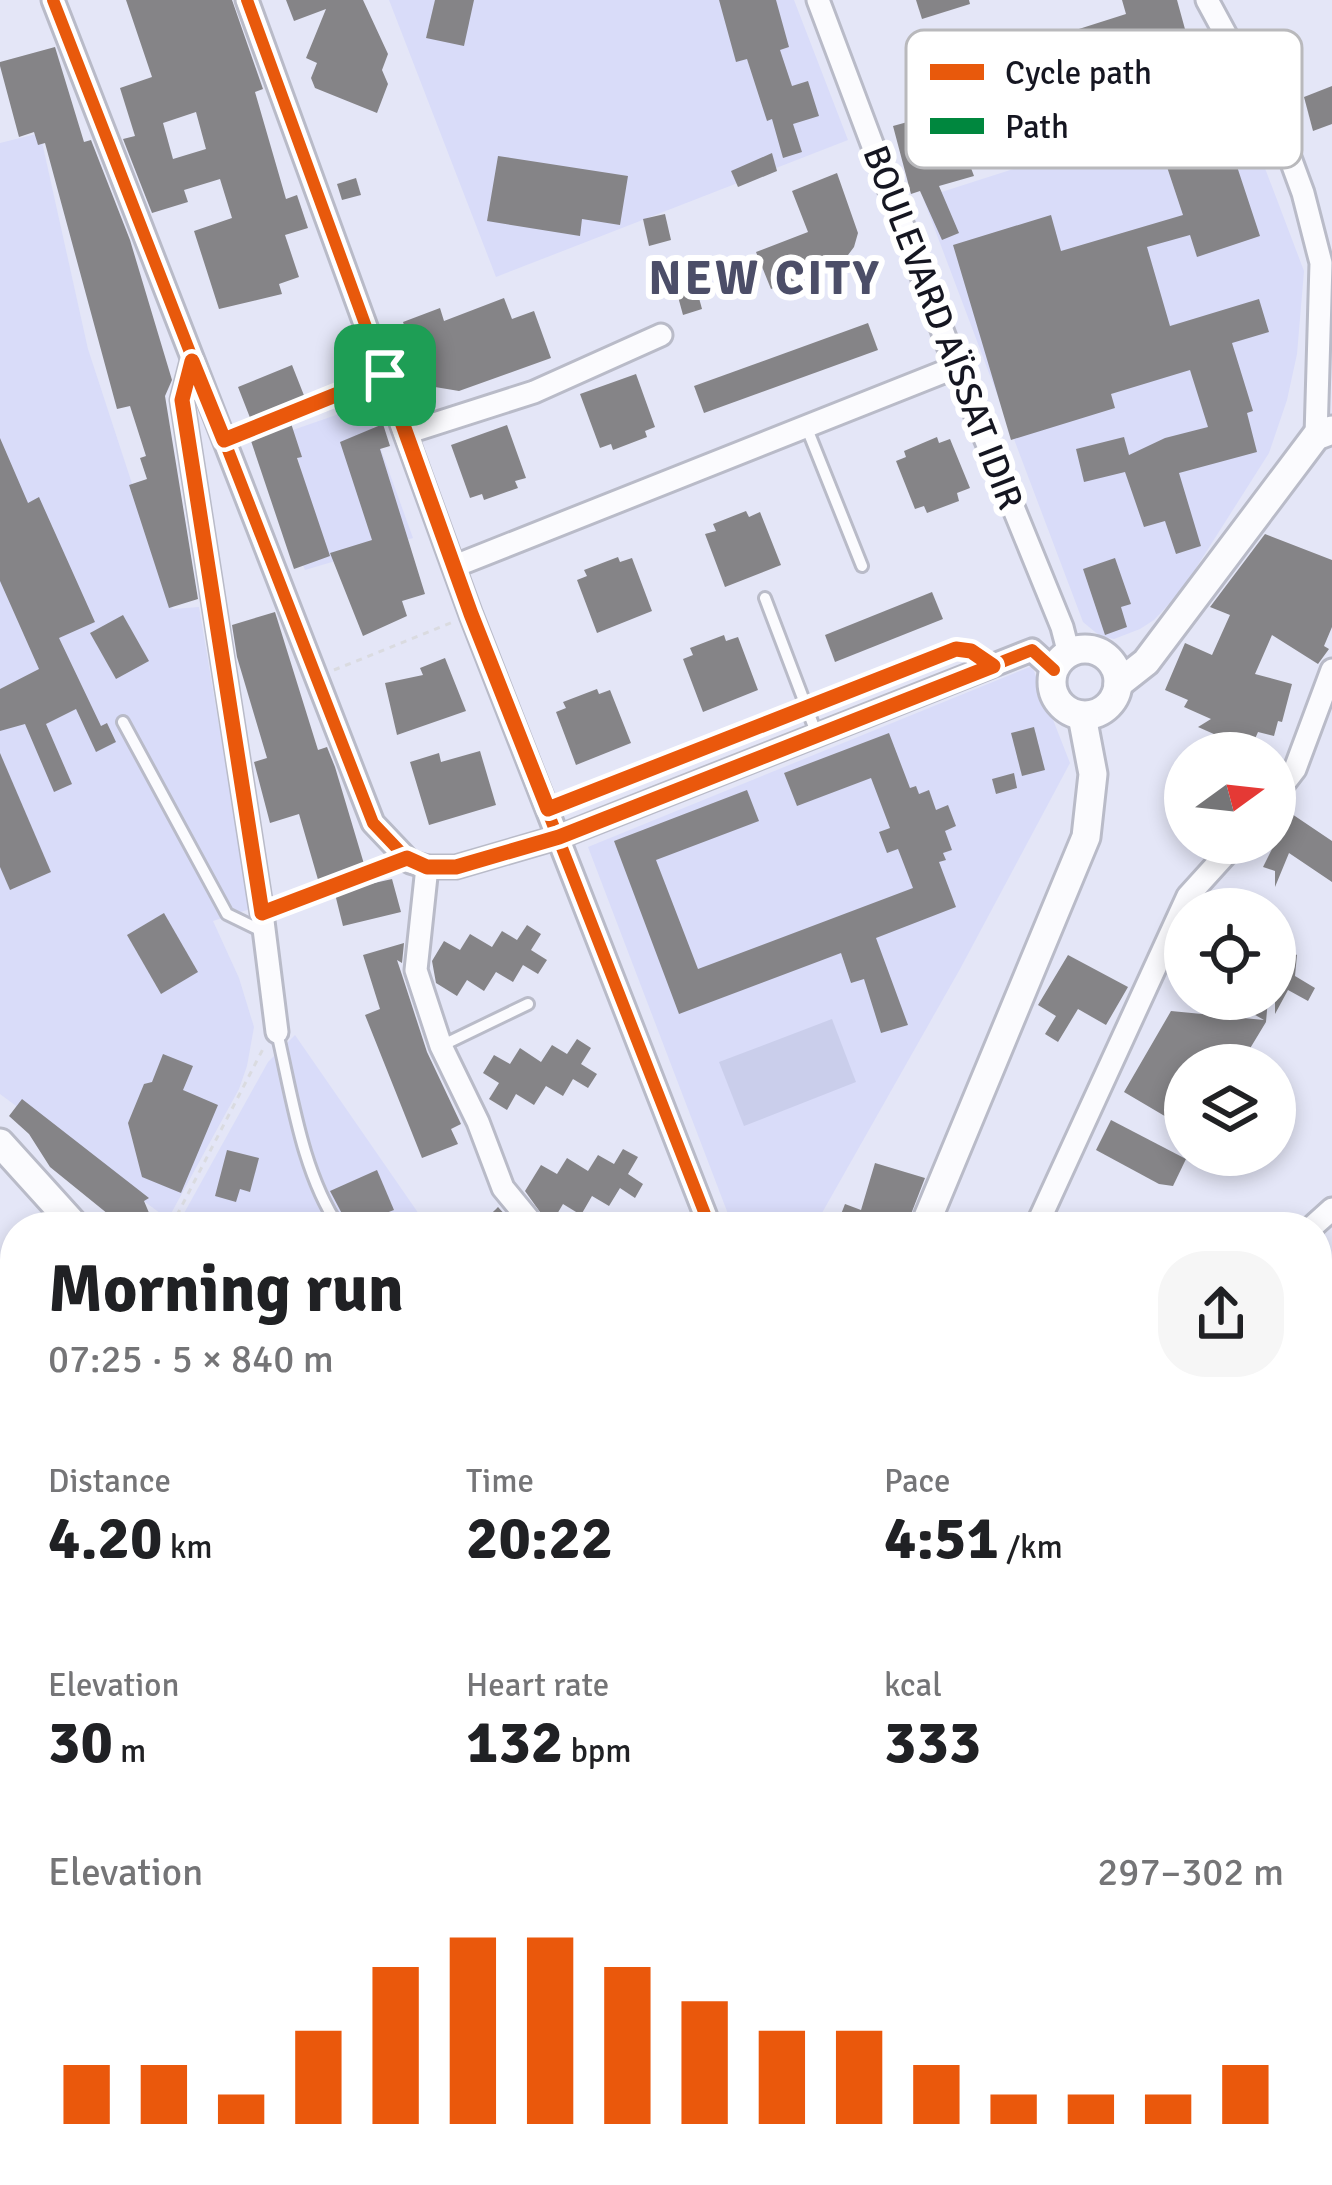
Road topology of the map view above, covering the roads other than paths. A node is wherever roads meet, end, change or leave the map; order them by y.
1 (53, 0) edge
2 (248, 0) edge
3 (818, 0) edge
4 (1207, 0) edge
5 (1223, 30) edge
6 (1294, 168) edge
7 (662, 334) dead end
8 (192, 361) junction
9 (956, 367) junction
10 (806, 426) junction
11 (406, 433) junction
12 (1324, 433) edge
13 (455, 566) junction
14 (862, 566) dead end
15 (765, 598) dead end
16 (1062, 662) junction
17 (993, 666) junction
18 (1332, 670) edge
19 (1118, 684) junction
20 (806, 706) junction
21 (1082, 716) junction
22 (123, 722) dead end
23 (817, 735) junction
24 (1296, 766) edge
25 (548, 809) junction
26 (559, 837) junction
27 (417, 862) junction
28 (1216, 864) edge
29 (264, 923) junction
30 (528, 1004) dead end
31 (277, 1032) joint
32 (441, 1046) junction
33 (0, 1143) edge
34 (62, 1212) edge
35 (329, 1212) edge
36 (523, 1212) edge
37 (704, 1212) edge
38 (931, 1212) edge
39 (1043, 1212) edge

1 - 8 street
2 - 11 street
3 - 9 street, BOULEVARD AÏSSAT IDIR
4 - 5 street
6 - 12 street
7 - 11 street
8 - 27 street
8 - 29 street
9 - 10 street
9 - 16 street, BOULEVARD AÏSSAT IDIR
10 - 13 street
10 - 14 lane
11 - 13 street
12 - 19 street
13 - 25 street
15 - 20 lane
16 - 17 street
16 - 19 street
16 - 21 street
17 - 20 lane
17 - 23 street
18 - 24 street
19 - 21 street
20 - 23 lane
20 - 25 lane
21 - 38 street
22 - 29 lane
23 - 26 street
25 - 26 street
26 - 27 street
26 - 37 street
27 - 32 street
28 - 39 street
29 - 31 street
30 - 32 lane
31 - 35 lane
32 - 36 street
33 - 34 street

